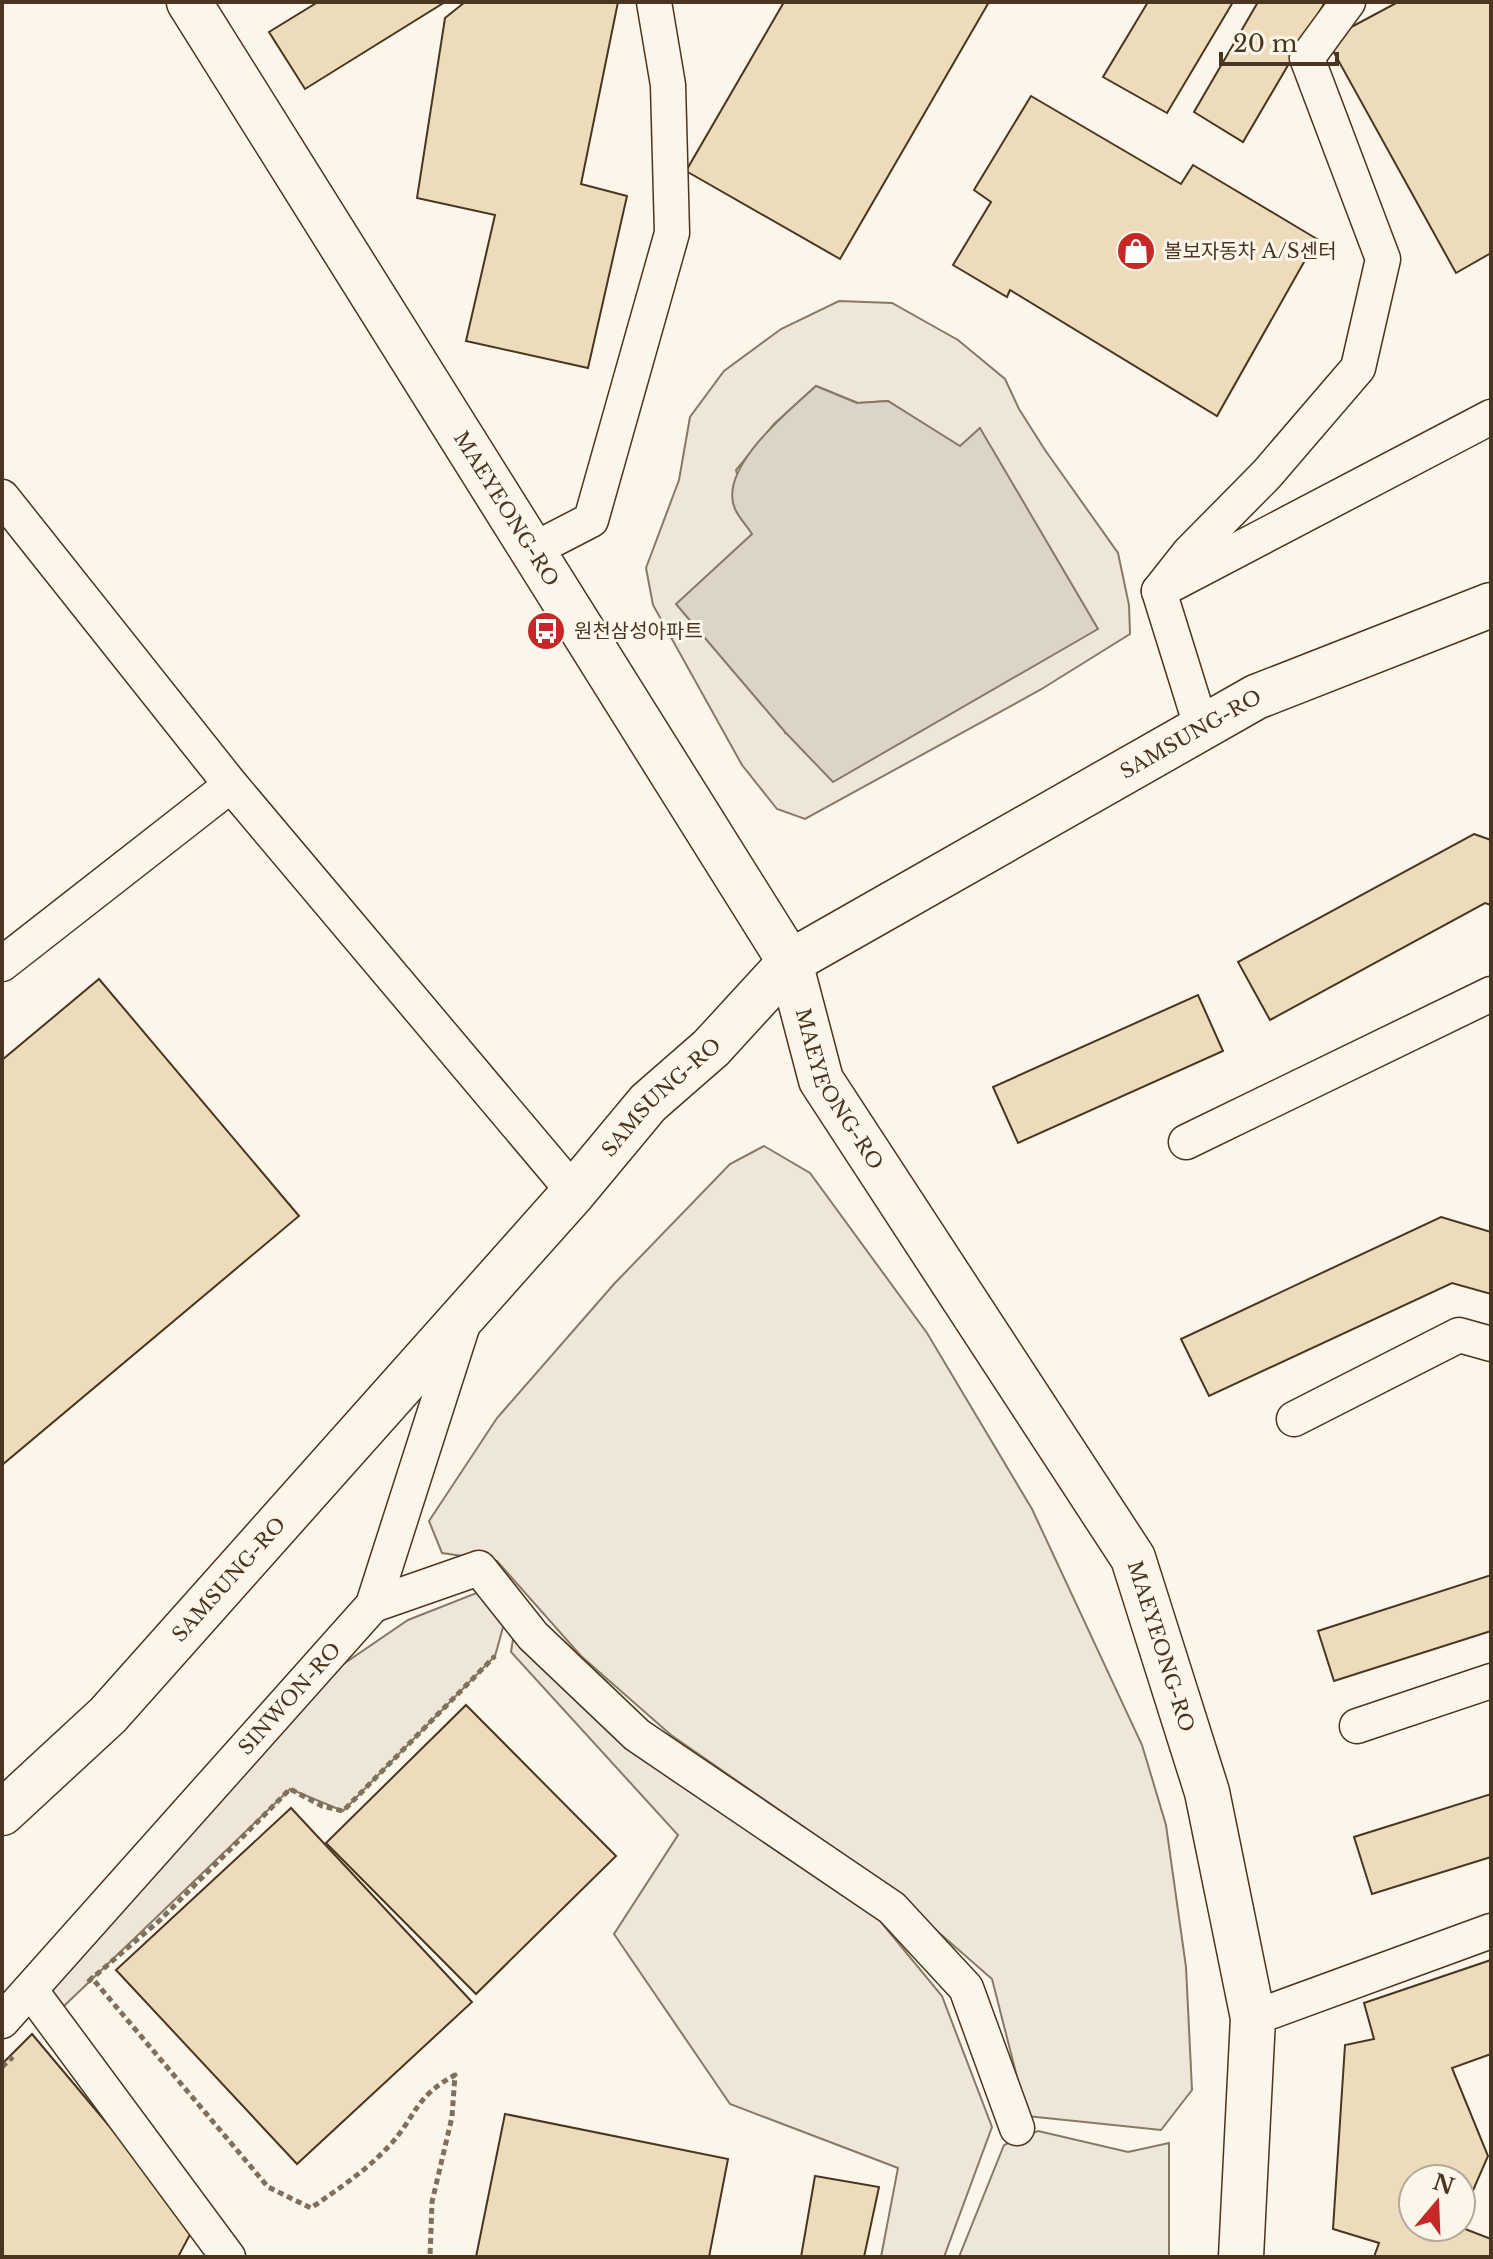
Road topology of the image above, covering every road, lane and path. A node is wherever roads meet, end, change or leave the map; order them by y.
1 (189, 2) edge
2 (654, 2) edge
3 (1348, 2) edge
4 (1491, 417) edge
5 (2, 497) edge
6 (531, 551) junction
7 (1159, 591) junction
8 (1491, 605) edge
9 (1201, 726) junction
10 (231, 785) junction
11 (790, 962) junction
12 (2, 964) edge
13 (1491, 994) edge
14 (1186, 1142) dead end
15 (574, 1192) junction
16 (467, 1313) junction
17 (1491, 1344) edge
18 (1294, 1419) dead end
19 (373, 1605) junction
20 (495, 1656) dead end
21 (1491, 1681) edge
22 (1357, 1726) dead end
23 (2, 1813) edge
24 (1491, 1931) edge
25 (92, 1978) junction
26 (31, 1991) junction
27 (1253, 2018) junction
28 (51, 2019) junction
29 (2, 2021) edge
30 (2, 2067) edge
31 (1017, 2128) dead end
32 (228, 2257) edge
33 (430, 2257) edge
34 (1241, 2257) edge

1 - 6 street, MAEYEONG-RO
2 - 6 street
3 - 7 street
4 - 7 street
5 - 10 street
6 - 11 street, MAEYEONG-RO
7 - 9 street
8 - 9 street, SAMSUNG-RO
9 - 11 street, SAMSUNG-RO
10 - 12 street
10 - 15 street
11 - 15 street, SAMSUNG-RO
11 - 27 street, MAEYEONG-RO
13 - 14 street
15 - 16 street, SAMSUNG-RO
16 - 19 street, SINWON-RO
16 - 23 street, SAMSUNG-RO
17 - 18 street
19 - 26 street, SINWON-RO
19 - 31 street
20 - 25 path
21 - 22 street
24 - 27 street
25 - 28 path
25 - 33 path
26 - 28 street
26 - 29 street, SINWON-RO
27 - 34 street, MAEYEONG-RO
28 - 30 path
28 - 32 street

